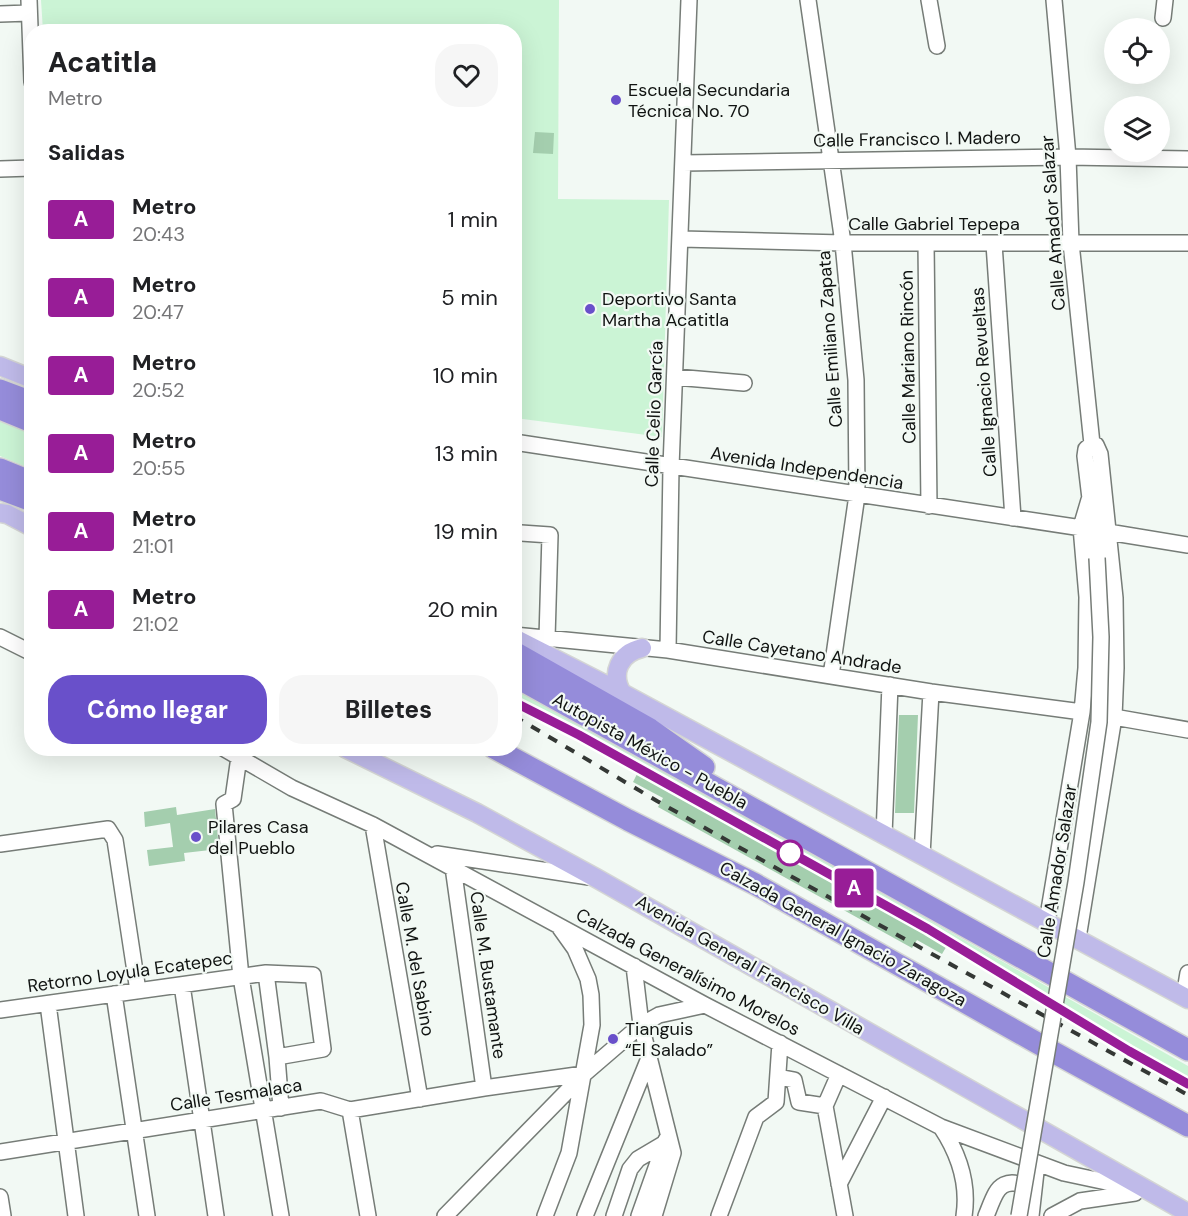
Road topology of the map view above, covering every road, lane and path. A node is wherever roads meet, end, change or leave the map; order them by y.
1 (689, 0) edge
2 (808, 0) edge
3 (929, 0) edge
4 (1054, 0) edge
5 (1165, 0) edge
6 (29, 7) edge
7 (0, 14) edge
8 (1163, 18) dead end
9 (30, 24) edge
10 (938, 45) dead end
11 (1068, 157) junction
12 (832, 159) junction
13 (1188, 159) edge
14 (683, 163) junction
15 (24, 168) edge
16 (0, 169) edge
17 (681, 239) junction
18 (843, 243) junction
19 (926, 243) junction
20 (1071, 243) junction
21 (1188, 243) edge
22 (994, 244) junction
23 (0, 366) edge
24 (24, 374) edge
25 (675, 377) junction
26 (744, 383) dead end
27 (0, 409) edge
28 (24, 419) edge
29 (522, 443) edge
30 (1092, 444) junction
31 (671, 467) junction
32 (0, 469) edge
33 (24, 479) edge
34 (0, 489) edge
35 (857, 495) junction
36 (24, 498) edge
37 (929, 506) junction
38 (0, 513) edge
39 (1013, 518) junction
40 (24, 523) edge
41 (1095, 530) junction
42 (522, 533) edge
43 (1188, 545) edge
44 (0, 637) edge
45 (522, 637) edge
46 (548, 638) junction
47 (522, 641) edge
48 (17, 645) junction
49 (642, 648) junction
50 (24, 649) edge
51 (0, 650) edge
52 (668, 650) junction
53 (522, 657) edge
54 (831, 676) junction
55 (522, 680) edge
56 (890, 685) junction
57 (931, 692) junction
58 (622, 693) junction
59 (1082, 712) junction
60 (1114, 717) junction
61 (1188, 730) edge
62 (241, 756) edge
63 (245, 756) edge
64 (361, 756) edge
65 (509, 756) edge
66 (373, 825) junction
67 (785, 825) junction
68 (884, 835) junction
69 (0, 844) edge
70 (425, 853) junction
71 (922, 855) junction
72 (453, 867) junction
73 (596, 878) junction
74 (1047, 922) junction
75 (556, 923) junction
76 (1078, 938) junction
77 (634, 966) junction
78 (266, 973) junction
79 (1188, 974) edge
80 (241, 976) junction
81 (182, 985) junction
82 (138, 991) junction
83 (114, 994) junction
84 (1186, 998) edge
85 (48, 1004) junction
86 (705, 1005) junction
87 (0, 1010) edge
88 (641, 1025) junction
89 (780, 1043) junction
90 (1188, 1050) edge
91 (277, 1057) junction
92 (649, 1058) junction
93 (584, 1074) junction
94 (839, 1074) junction
95 (778, 1077) junction
96 (484, 1088) junction
97 (884, 1097) junction
98 (420, 1099) junction
99 (825, 1106) junction
100 (281, 1108) junction
101 (264, 1110) junction
102 (350, 1110) junction
103 (202, 1120) junction
104 (1188, 1126) edge
105 (941, 1127) junction
106 (134, 1131) junction
107 (667, 1138) junction
108 (67, 1142) junction
109 (0, 1152) edge
110 (1037, 1163) junction
111 (839, 1184) junction
112 (1150, 1191) junction
113 (1033, 1195) junction
114 (0, 1197) edge
115 (1167, 1209) edge
116 (1188, 1213) edge
117 (3, 1216) edge
118 (76, 1216) edge
119 (147, 1216) edge
120 (216, 1216) edge
121 (281, 1216) edge
122 (368, 1216) edge
123 (446, 1216) edge
124 (545, 1216) edge
125 (585, 1216) edge
126 (614, 1216) edge
127 (639, 1216) edge
128 (654, 1216) edge
129 (719, 1216) edge
130 (845, 1216) edge
131 (964, 1216) edge
132 (986, 1216) edge
133 (1019, 1216) edge
134 (1031, 1216) edge
135 (1052, 1216) edge

1 - 14 street, Calle Celio García
2 - 12 street, Calle Emiliano Zapata
3 - 10 street
4 - 11 street, Calle Amador Salazar
5 - 8 street
6 - 7 street
6 - 9 street
11 - 12 street, Calle Francisco I. Madero
11 - 13 street, Calle Francisco I. Madero
11 - 20 street, Calle Amador Salazar
12 - 14 street, Calle Francisco I. Madero
12 - 18 street, Calle Emiliano Zapata
14 - 17 street, Calle Celio García
15 - 16 street
17 - 18 street, Calle Gabriel Tepepa
17 - 25 street, Calle Celio García
18 - 19 street, Calle Gabriel Tepepa
18 - 35 street, Calle Emiliano Zapata
19 - 22 street, Calle Gabriel Tepepa
19 - 37 street, Calle Mariano Rincón
20 - 21 street, Calle Gabriel Tepepa
20 - 22 street, Calle Gabriel Tepepa
20 - 30 street, Calle Amador Salazar
22 - 39 street, Calle Ignacio Revueltas
23 - 24 main road
25 - 26 street
25 - 31 street, Calle Celio García
27 - 28 highway
29 - 31 street, Avenida Independencia
30 - 41 street, Calle Amador Salazar
30 - 41 street, Calle Amador Salazar
31 - 35 street, Avenida Independencia
31 - 52 street, Calle Celio García
32 - 33 highway
34 - 36 highway
35 - 37 street, Avenida Independencia
35 - 54 street, Calle Emiliano Zapata
37 - 39 street, Avenida Independencia
38 - 40 main road
39 - 41 street, Avenida Independencia
41 - 43 street, Avenida Independencia
41 - 59 street, Calle Amador Salazar
41 - 60 street, Calle Amador Salazar
41 - 133 street, Calle Amador Salazar, bridge
42 - 46 street
44 - 48 street
45 - 46 street, Calle Cayetano Andrade
46 - 49 street, Calle Cayetano Andrade
47 - 58 main road
48 - 50 street
48 - 51 street
49 - 52 street, Calle Cayetano Andrade
49 - 58 main road
52 - 54 street, Calle Cayetano Andrade
53 - 67 highway
54 - 56 street, Calle Cayetano Andrade
55 - 67 highway, Autopista México - Puebla
56 - 57 street, Calle Cayetano Andrade
56 - 68 street
57 - 59 street, Calle Cayetano Andrade
57 - 71 street
58 - 68 main road
59 - 74 street, Calle Amador Salazar
60 - 61 street
60 - 76 street, Calle Amador Salazar
62 - 80 street
63 - 66 street, Calzada Generalísimo Morelos
64 - 73 main road, Avenida General Francisco Villa
65 - 104 highway, Calzada General Ignacio Zaragoza
66 - 70 street, Calzada Generalísimo Morelos
66 - 98 street, Calle M. del Sabino
67 - 90 highway
68 - 71 main road
69 - 82 street
70 - 72 street, Calzada Generalísimo Morelos
70 - 73 street
71 - 74 main road
72 - 75 street, Calzada Generalísimo Morelos
72 - 96 street, Calle M. Bustamante
73 - 112 main road, Avenida General Francisco Villa
74 - 76 main road
75 - 77 street, Calzada Generalísimo Morelos
75 - 93 street
76 - 84 main road
77 - 86 street, Calzada Generalísimo Morelos
77 - 88 street
78 - 80 street, Retorno Loyula Ecatepec
78 - 91 street
78 - 91 street, Retorno Loyula Ecatepec
79 - 84 street
80 - 81 street, Retorno Loyula Ecatepec
80 - 101 street
81 - 82 street, Retorno Loyula Ecatepec
81 - 103 street
82 - 83 street, Retorno Loyula Ecatepec
83 - 85 street, Retorno Loyula Ecatepec
83 - 106 street
85 - 87 street, Retorno Loyula Ecatepec
85 - 108 street
86 - 88 street
86 - 89 street, Calzada Generalísimo Morelos
88 - 92 street
88 - 93 street
89 - 94 street, Calzada Generalísimo Morelos
89 - 95 street
91 - 100 street
92 - 107 street
92 - 125 street
93 - 96 street, Calle Tesmalaca
93 - 123 street
93 - 124 street
94 - 97 street, Calzada Generalísimo Morelos
94 - 99 street
95 - 99 street
95 - 129 street
96 - 98 street, Calle Tesmalaca
97 - 105 street, Calzada Generalísimo Morelos
97 - 111 street
98 - 102 street, Calle Tesmalaca
99 - 111 street
100 - 101 street, Calle Tesmalaca
100 - 102 street, Calle Tesmalaca
101 - 103 street, Calle Tesmalaca
101 - 121 street
102 - 122 street
103 - 106 street, Calle Tesmalaca
103 - 120 street
105 - 110 street, Calzada Generalísimo Morelos
105 - 131 street
106 - 108 street, Calle Tesmalaca
106 - 119 street
107 - 126 street
107 - 127 street
107 - 128 street
108 - 109 street, Calle Tesmalaca
108 - 118 street
110 - 112 street, Calzada Generalísimo Morelos
110 - 113 street
111 - 130 street
112 - 115 main road
112 - 135 street
113 - 132 street
113 - 134 street
114 - 117 street
115 - 116 main road

